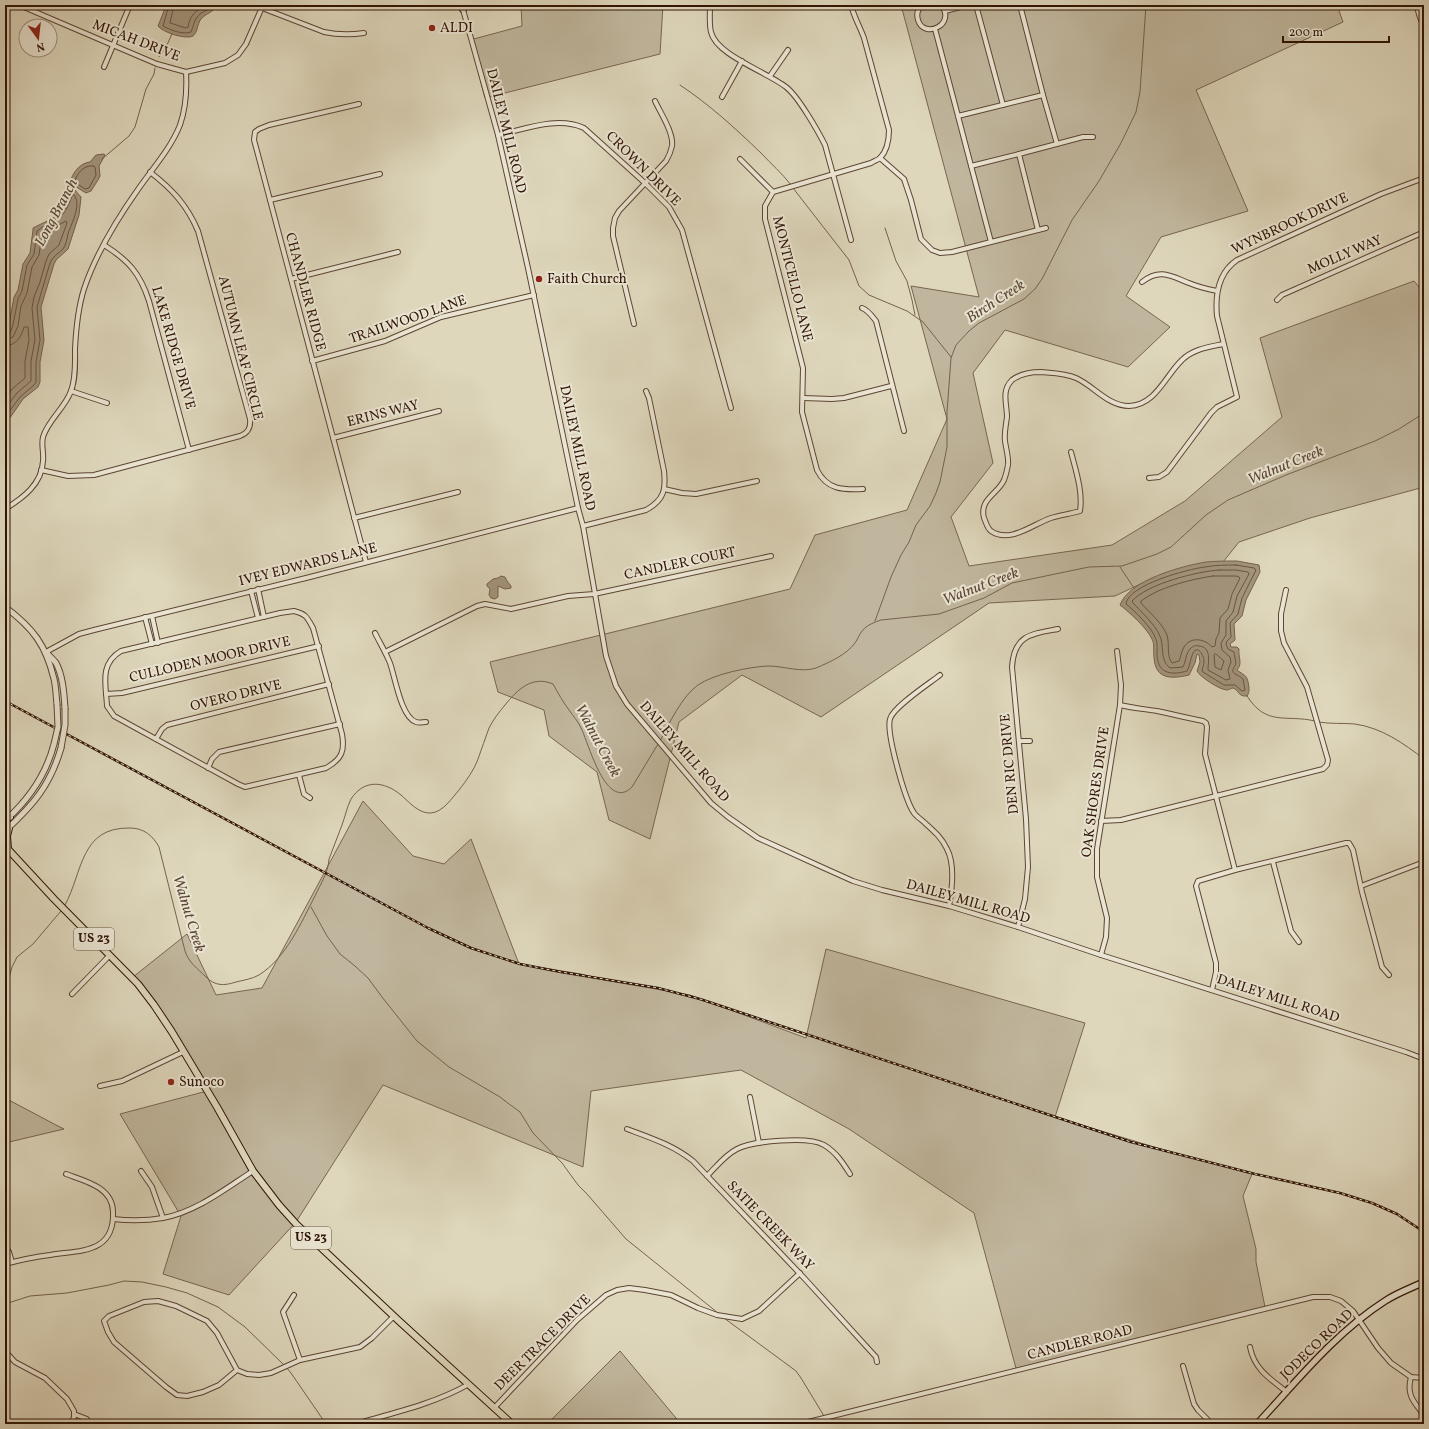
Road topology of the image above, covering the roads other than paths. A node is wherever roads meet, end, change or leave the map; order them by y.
1 (19, 5) edge
2 (130, 5) edge
3 (710, 5) edge
4 (851, 5) edge
5 (922, 5) edge
6 (941, 5) edge
7 (968, 5) edge
8 (976, 5) edge
9 (1020, 5) edge
10 (1417, 5) edge
11 (262, 6) edge
12 (463, 6) edge
13 (945, 11) junction
14 (1424, 26) edge
15 (934, 29) junction
16 (364, 33) dead end
17 (113, 46) junction
18 (788, 50) dead end
19 (742, 61) junction
20 (104, 67) dead end
21 (186, 72) junction
22 (770, 76) junction
23 (1043, 95) junction
24 (722, 97) dead end
25 (655, 101) dead end
26 (359, 104) dead end
27 (1002, 106) junction
28 (958, 116) junction
29 (498, 135) junction
30 (1093, 137) dead end
31 (1057, 144) junction
32 (1019, 154) junction
33 (880, 158) junction
34 (740, 159) dead end
35 (971, 166) junction
36 (150, 172) junction
37 (380, 174) dead end
38 (833, 174) junction
39 (1424, 178) edge
40 (645, 183) junction
41 (773, 192) junction
42 (270, 200) junction
43 (1046, 228) dead end
44 (1038, 230) junction
45 (1424, 232) edge
46 (851, 240) dead end
47 (991, 242) junction
48 (104, 245) junction
49 (398, 252) dead end
50 (291, 279) junction
51 (1142, 282) dead end
52 (1217, 291) junction
53 (534, 295) junction
54 (1277, 300) dead end
55 (862, 308) dead end
56 (634, 324) dead end
57 (1223, 344) junction
58 (312, 361) junction
59 (891, 386) junction
60 (71, 391) junction
61 (646, 391) dead end
62 (803, 398) junction
63 (107, 403) dead end
64 (731, 408) dead end
65 (439, 411) dead end
66 (904, 431) dead end
67 (333, 438) junction
68 (190, 450) junction
69 (1071, 452) dead end
70 (41, 470) junction
71 (1149, 478) dead end
72 (757, 481) dead end
73 (664, 489) junction
74 (863, 489) dead end
75 (458, 492) dead end
76 (578, 508) junction
77 (5, 509) edge
78 (354, 518) junction
79 (583, 526) junction
80 (771, 556) dead end
81 (366, 562) junction
82 (258, 590) junction
83 (1286, 590) dead end
84 (251, 591) junction
85 (594, 594) junction
86 (5, 607) edge
87 (152, 616) junction
88 (145, 617) junction
89 (264, 617) junction
90 (258, 618) junction
91 (1058, 629) dead end
92 (375, 633) dead end
93 (158, 642) junction
94 (152, 644) junction
95 (319, 646) junction
96 (1117, 651) dead end
97 (46, 652) junction
98 (385, 652) junction
99 (940, 675) dead end
100 (329, 684) junction
101 (106, 694) junction
102 (1120, 705) junction
103 (426, 722) dead end
104 (340, 724) junction
105 (156, 739) junction
106 (1019, 741) junction
107 (1030, 741) dead end
108 (208, 768) junction
109 (299, 774) junction
110 (1215, 796) junction
111 (310, 798) dead end
112 (7, 819) edge
113 (1101, 821) junction
114 (7, 829) edge
115 (6, 848) edge
116 (1273, 862) junction
117 (1424, 862) edge
118 (1235, 870) junction
119 (1361, 886) junction
120 (949, 906) junction
121 (1018, 927) junction
122 (1299, 942) dead end
123 (110, 955) junction
124 (1101, 955) junction
125 (1389, 975) dead end
126 (1212, 990) junction
127 (72, 994) dead end
128 (182, 1052) junction
129 (1424, 1059) edge
130 (100, 1086) dead end
131 (750, 1097) dead end
132 (627, 1129) dead end
133 (759, 1143) junction
134 (140, 1171) dead end
135 (253, 1171) junction
136 (66, 1174) dead end
137 (850, 1174) dead end
138 (707, 1176) junction
139 (162, 1218) junction
140 (113, 1219) junction
141 (5, 1246) edge
142 (12, 1262) junction
143 (5, 1264) edge
144 (800, 1273) junction
145 (1424, 1282) edge
146 (294, 1294) dead end
147 (394, 1316) junction
148 (1360, 1320) junction
149 (1250, 1347) dead end
150 (5, 1351) edge
151 (300, 1360) junction
152 (877, 1362) dead end
153 (1183, 1366) dead end
154 (237, 1370) junction
155 (1411, 1377) junction
156 (1424, 1378) edge
157 (469, 1384) junction
158 (1287, 1392) junction
159 (495, 1407) junction
160 (74, 1414) junction
161 (1424, 1416) edge
162 (71, 1424) edge
163 (89, 1424) edge
164 (355, 1424) edge
165 (512, 1424) edge
166 (800, 1424) edge
167 (1212, 1424) edge
168 (1257, 1424) edge

1 - 17 street, MICAH DRIVE
2 - 17 street
3 - 19 street
4 - 33 street
5 - 15 street
6 - 13 street
7 - 13 street
8 - 27 street
9 - 23 street
10 - 14 street
11 - 16 street
11 - 21 street, MICAH DRIVE
12 - 29 street, DAILEY MILL ROAD
13 - 15 street
15 - 28 street
17 - 20 street
17 - 21 street, MICAH DRIVE
18 - 22 street
19 - 22 street
19 - 24 street
21 - 36 street
22 - 38 street
23 - 27 street
23 - 31 street
25 - 40 street
26 - 42 street, CHANDLER RIDGE
27 - 28 street
28 - 35 street
29 - 40 street, CROWN DRIVE
29 - 53 street, DAILEY MILL ROAD
30 - 31 street
31 - 32 street
32 - 35 street
32 - 44 street
33 - 38 street
33 - 47 street
34 - 41 street
35 - 47 street
36 - 48 street
36 - 68 street, AUTUMN LEAF CIRCLE
37 - 42 street
38 - 41 street
38 - 46 street
39 - 52 street, WYNBROOK DRIVE
40 - 56 street
40 - 64 street, CROWN DRIVE
41 - 62 street, MONTICELLO LANE
42 - 50 street, CHANDLER RIDGE
43 - 44 street
44 - 47 street
45 - 54 street, MOLLY WAY
48 - 60 street
48 - 68 street, LAKE RIDGE DRIVE
49 - 50 street
50 - 58 street, CHANDLER RIDGE
51 - 52 street
52 - 57 street, WYNBROOK DRIVE
53 - 58 street, TRAILWOOD LANE
53 - 76 street, DAILEY MILL ROAD
55 - 59 street
57 - 69 street
57 - 71 street, WYNBROOK DRIVE
58 - 67 street, CHANDLER RIDGE
59 - 62 street
59 - 66 street
60 - 63 street
60 - 70 street
61 - 73 street
62 - 74 street, MONTICELLO LANE
65 - 67 street, ERINS WAY
67 - 78 street, CHANDLER RIDGE
68 - 70 street, AUTUMN LEAF CIRCLE
70 - 77 street
72 - 73 street
73 - 79 street
75 - 78 street
76 - 79 street, DAILEY MILL ROAD
76 - 81 street, IVEY EDWARDS LANE
78 - 81 street, CHANDLER RIDGE
79 - 85 street, DAILEY MILL ROAD
80 - 85 street, CANDLER COURT
81 - 82 street, IVEY EDWARDS LANE
82 - 84 street, IVEY EDWARDS LANE
82 - 89 street
83 - 110 street
84 - 87 street, IVEY EDWARDS LANE
84 - 90 street
85 - 98 street, CANDLER COURT
85 - 120 street, DAILEY MILL ROAD
86 - 97 street
87 - 88 street, IVEY EDWARDS LANE
87 - 93 street
88 - 94 street
88 - 97 street, IVEY EDWARDS LANE
89 - 90 street
89 - 95 street
90 - 93 street
91 - 106 street, DEN RIC DRIVE
92 - 98 street
93 - 94 street
94 - 101 street
95 - 100 street
95 - 101 street, CULLODEN MOOR DRIVE
96 - 102 street, OAK SHORES DRIVE
97 - 112 street, bridge
97 - 114 street, bridge
98 - 103 street
99 - 120 street
100 - 104 street
100 - 105 street, OVERO DRIVE
101 - 105 street
102 - 110 street
102 - 113 street, OAK SHORES DRIVE
104 - 108 street
104 - 109 street
105 - 108 street
106 - 107 street
106 - 121 street, DEN RIC DRIVE
108 - 109 street
109 - 111 street
110 - 113 street
110 - 118 street
113 - 124 street, OAK SHORES DRIVE
114 - 115 main road
115 - 123 main road, US 23
116 - 118 street
116 - 119 street
116 - 122 street
117 - 119 street
118 - 126 street
119 - 125 street
120 - 121 street, DAILEY MILL ROAD
121 - 124 street, DAILEY MILL ROAD
123 - 127 street
123 - 128 main road, US 23
124 - 126 street, DAILEY MILL ROAD
126 - 129 street, DAILEY MILL ROAD
128 - 130 street
128 - 135 main road, US 23
131 - 133 street
132 - 138 street, SATIE CREEK WAY
133 - 137 street
133 - 138 street
134 - 139 street
135 - 139 street
135 - 147 main road, US 23
136 - 140 street
138 - 144 street, SATIE CREEK WAY
139 - 140 street
140 - 142 street
141 - 142 street
142 - 143 street
144 - 152 street, SATIE CREEK WAY
144 - 159 street, DEER TRACE DRIVE
145 - 148 main road, JODECO ROAD
146 - 151 street
147 - 151 street
147 - 157 main road, US 23
148 - 155 street, CANDLER ROAD
148 - 158 main road, JODECO ROAD
148 - 166 street, CANDLER ROAD
149 - 158 street
150 - 160 street
151 - 154 street
153 - 167 street
154 - 154 street
155 - 156 street
155 - 161 street
157 - 159 main road, US 23
157 - 164 street
158 - 168 main road, JODECO ROAD
159 - 165 main road, US 23
160 - 162 street
160 - 163 street

